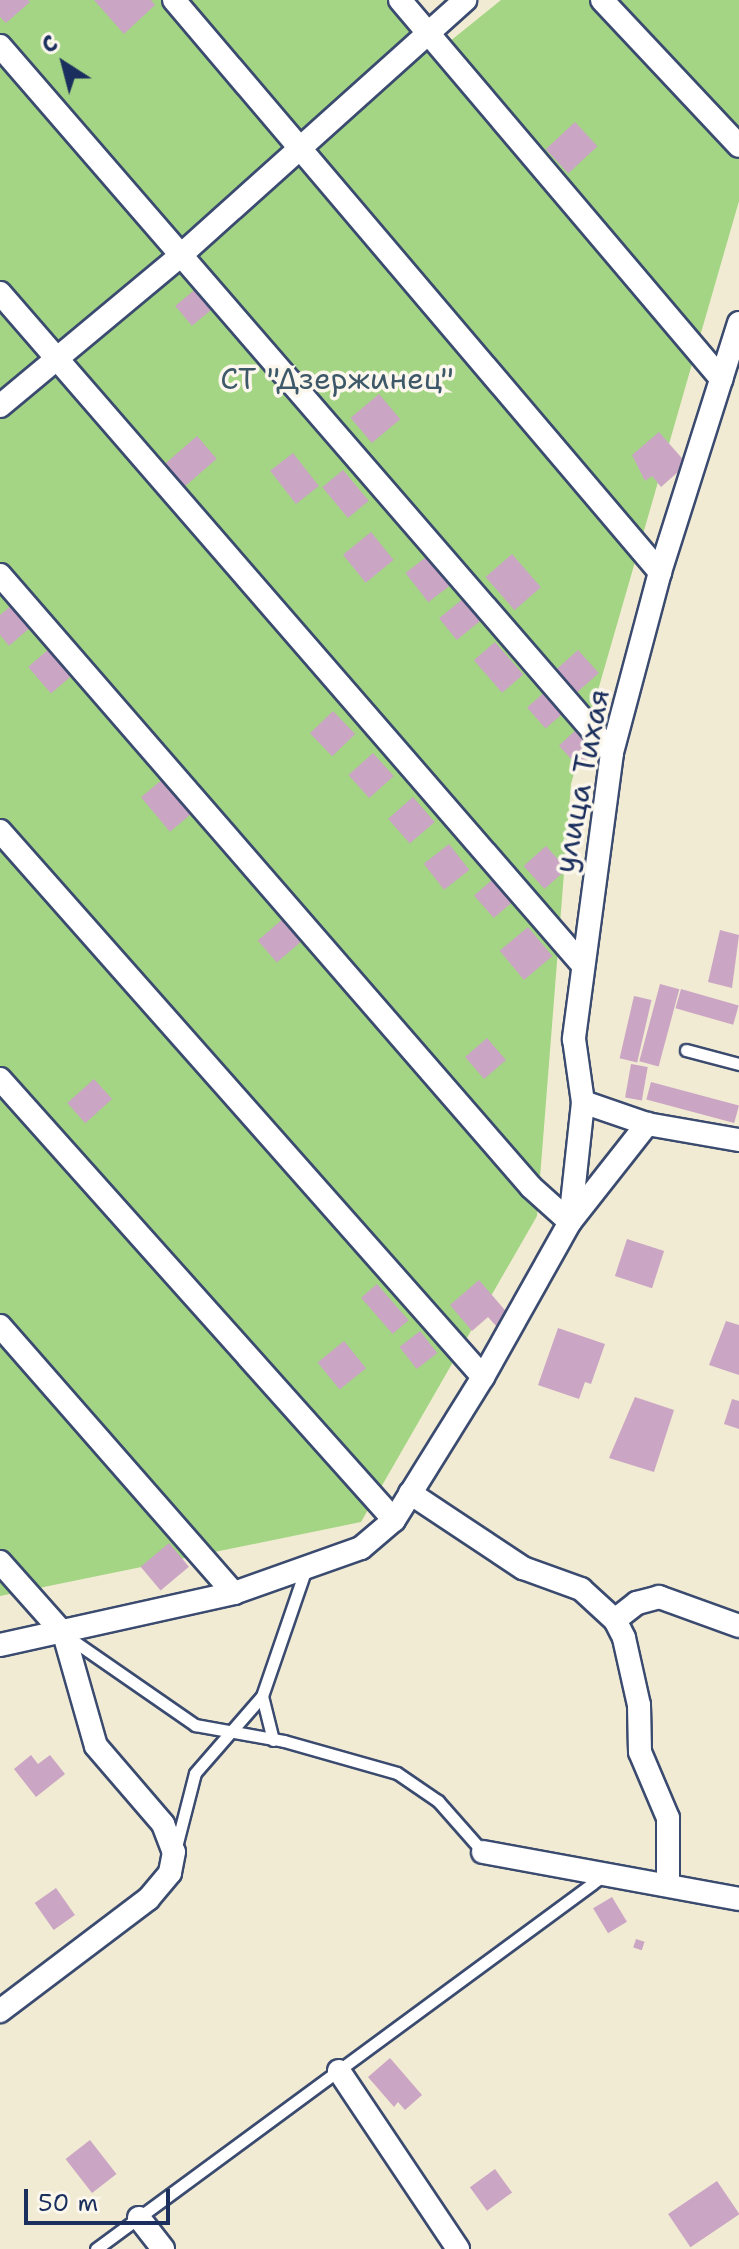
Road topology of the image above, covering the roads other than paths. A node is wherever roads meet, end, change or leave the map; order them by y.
1 (174, 0) edge
2 (400, 0) edge
3 (465, 0) edge
4 (602, 0) edge
5 (428, 34) junction
6 (0, 46) edge
7 (739, 146) edge
8 (301, 147) junction
9 (181, 255) junction
10 (0, 293) edge
11 (739, 323) edge
12 (57, 359) junction
13 (721, 379) junction
14 (0, 406) edge
15 (660, 572) junction
16 (0, 575) edge
17 (612, 753) junction
18 (0, 831) edge
19 (581, 963) junction
20 (686, 1050) dead end
21 (739, 1064) edge
22 (0, 1079) edge
23 (583, 1102) junction
24 (647, 1124) junction
25 (739, 1140) edge
26 (570, 1222) junction
27 (0, 1326) edge
28 (483, 1377) junction
29 (410, 1493) junction
30 (394, 1520) junction
31 (0, 1562) edge
32 (306, 1568) junction
33 (234, 1593) junction
34 (615, 1620) junction
35 (739, 1626) edge
36 (64, 1634) junction
37 (0, 1645) edge
38 (262, 1696) junction
39 (229, 1732) junction
40 (273, 1740) junction
41 (174, 1852) junction
42 (483, 1852) joint
43 (604, 1875) junction
44 (668, 1884) junction
45 (739, 1899) edge
46 (0, 2011) edge
47 (339, 2071) junction
48 (139, 2218) junction
49 (96, 2249) edge
50 (163, 2249) edge
51 (458, 2249) edge

1 - 8 street
2 - 5 street
3 - 5 street
4 - 7 street
5 - 8 street
5 - 13 street
6 - 9 street
8 - 9 street
8 - 15 street
9 - 12 street
9 - 17 street
10 - 12 street
11 - 13 street, улица Тихая
12 - 14 street
12 - 19 street
13 - 15 street, улица Тихая
15 - 17 street, улица Тихая
16 - 26 street
17 - 19 street, улица Тихая
18 - 28 street
19 - 23 street, улица Тихая
20 - 21 lane
22 - 30 street
23 - 24 street
23 - 26 street, улица Тихая
24 - 25 street
24 - 26 street
26 - 28 street
27 - 33 street
28 - 29 street
29 - 30 street
29 - 34 street
30 - 32 street
31 - 36 street
32 - 33 street
32 - 38 lane
33 - 36 street
34 - 35 street
34 - 44 street
36 - 37 street
36 - 39 lane
36 - 41 street
38 - 39 lane
38 - 40 lane
39 - 40 lane
39 - 41 lane
40 - 42 lane
41 - 46 street
42 - 43 street
43 - 44 street
43 - 47 lane
44 - 45 street
47 - 48 lane
47 - 51 street
48 - 49 lane
48 - 50 street

